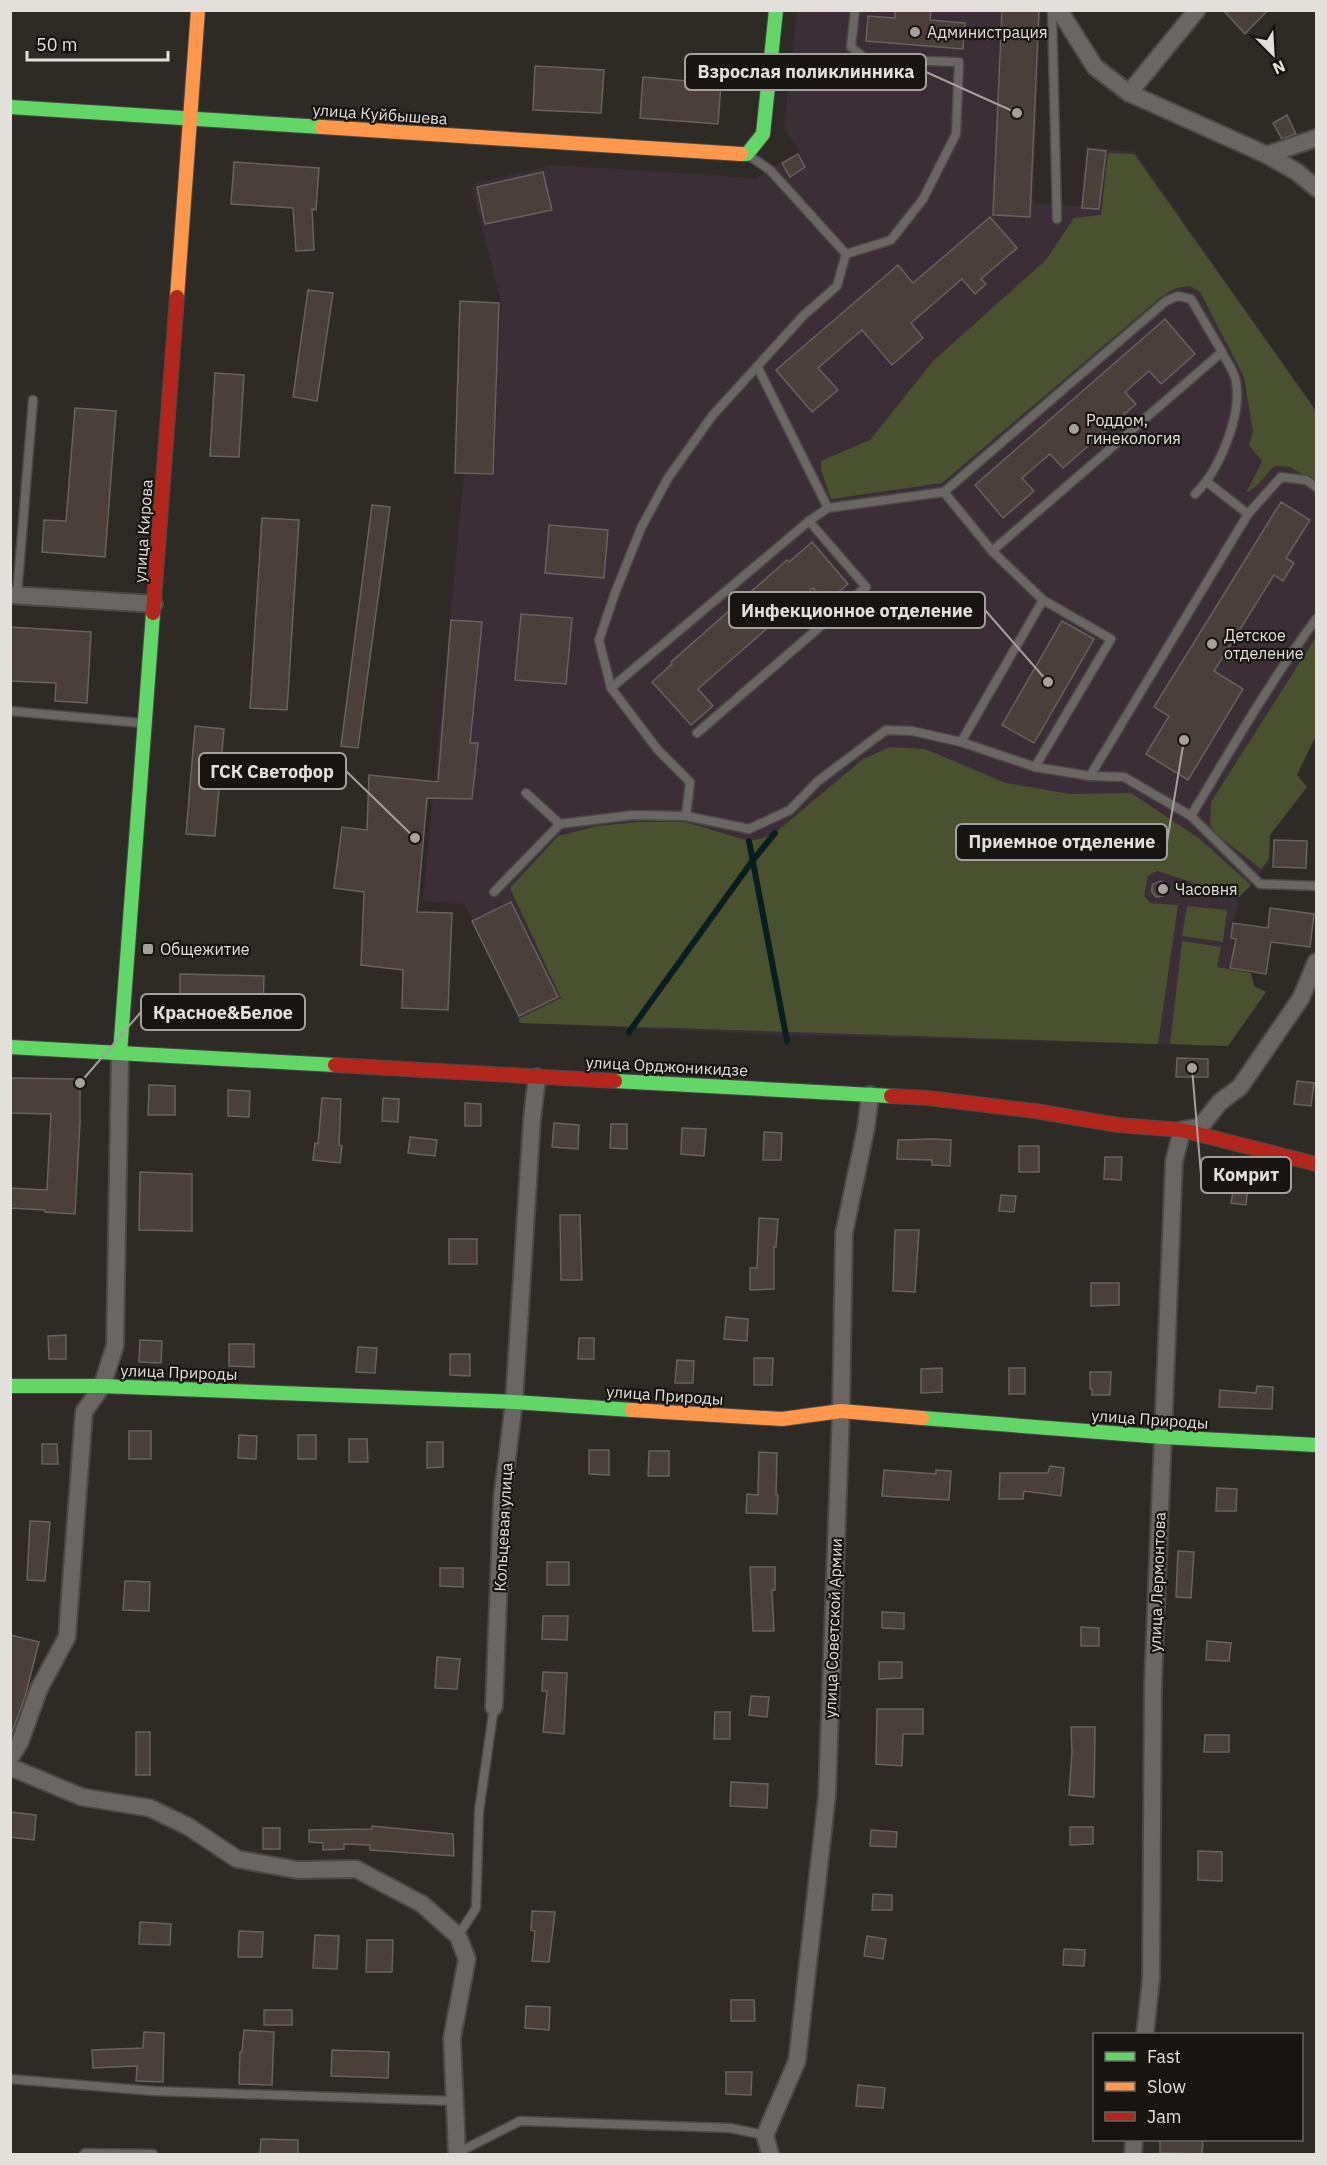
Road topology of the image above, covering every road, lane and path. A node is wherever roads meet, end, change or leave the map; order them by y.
1 (198, 10) edge
2 (776, 10) edge
3 (855, 10) edge
4 (1052, 10) edge
5 (1059, 10) edge
6 (1197, 10) edge
7 (1129, 93) junction
8 (10, 107) edge
9 (190, 119) junction
10 (1317, 138) edge
11 (747, 154) junction
12 (1267, 155) junction
13 (1317, 170) edge
14 (1297, 172) junction
15 (1317, 188) edge
16 (1057, 219) dead end
17 (846, 254) junction
18 (1222, 352) junction
19 (758, 366) junction
20 (33, 400) dead end
21 (1207, 482) junction
22 (1317, 487) edge
23 (944, 492) junction
24 (1195, 494) dead end
25 (828, 508) junction
26 (1248, 514) junction
27 (808, 521) junction
28 (992, 551) junction
29 (14, 595) edge
30 (1043, 600) junction
31 (154, 604) junction
32 (1317, 619) edge
33 (611, 688) junction
34 (10, 711) edge
35 (145, 723) junction
36 (697, 733) dead end
37 (961, 742) junction
38 (1035, 766) junction
39 (1090, 776) junction
40 (526, 793) dead end
41 (686, 816) junction
42 (1191, 816) junction
43 (560, 824) junction
44 (1317, 886) edge
45 (494, 892) dead end
46 (1317, 962) edge
47 (10, 1047) edge
48 (120, 1053) junction
49 (537, 1077) junction
50 (870, 1095) junction
51 (1182, 1130) junction
52 (1317, 1164) edge
53 (10, 1386) edge
54 (102, 1386) junction
55 (514, 1402) junction
56 (841, 1411) junction
57 (1163, 1437) junction
58 (1317, 1445) edge
59 (494, 1707) joint
60 (10, 1758) edge
61 (10, 1767) edge
62 (458, 1936) junction
63 (1145, 2033) edge
64 (10, 2079) edge
65 (454, 2101) junction
66 (765, 2135) junction
67 (84, 2154) edge
68 (153, 2154) edge
69 (457, 2154) edge
70 (770, 2154) edge

1 - 9 main road, улица Кирова
2 - 11 main road
3 - 17 lane
4 - 16 lane
5 - 7 street
6 - 7 street
7 - 12 street
8 - 9 main road, улица Куйбышева
9 - 11 main road, улица Куйбышева
9 - 31 main road, улица Кирова
10 - 12 street
11 - 17 lane
12 - 14 street
13 - 14 street
14 - 15 street
17 - 19 lane
18 - 21 lane
18 - 23 lane
18 - 28 lane
19 - 25 lane
19 - 33 lane
20 - 29 lane
21 - 24 lane
21 - 26 lane
22 - 26 lane
23 - 25 lane
23 - 28 lane
25 - 27 lane
26 - 39 lane
27 - 33 lane
27 - 36 lane
28 - 30 lane
29 - 31 street
30 - 37 lane
30 - 38 lane
31 - 35 main road, улица Кирова
32 - 42 lane
33 - 41 lane
34 - 35 lane
35 - 48 main road, улица Кирова
37 - 38 lane
37 - 41 lane
38 - 39 lane
39 - 42 lane
40 - 43 lane
41 - 43 lane
42 - 44 lane
43 - 45 lane
46 - 51 street
47 - 48 main road, улица Орджоникидзе
48 - 49 main road, улица Орджоникидзе
48 - 54 street
49 - 50 main road, улица Орджоникидзе
49 - 55 street, Кольцевая улица
50 - 51 main road, улица Орджоникидзе
50 - 56 street, улица Советской Армии
51 - 52 main road, улица Орджоникидзе
51 - 57 street, улица Лермонтова
53 - 54 main road, улица Природы
54 - 55 main road, улица Природы
54 - 60 street
55 - 56 main road, улица Природы
55 - 59 street, Кольцевая улица
56 - 57 main road, улица Природы
56 - 66 street, улица Советской Армии
57 - 58 main road, улица Природы
57 - 63 street, улица Лермонтова
59 - 62 lane, Кольцевая улица
61 - 62 street
62 - 65 street
64 - 65 lane
65 - 69 street
66 - 69 lane
66 - 70 street
67 - 68 lane

